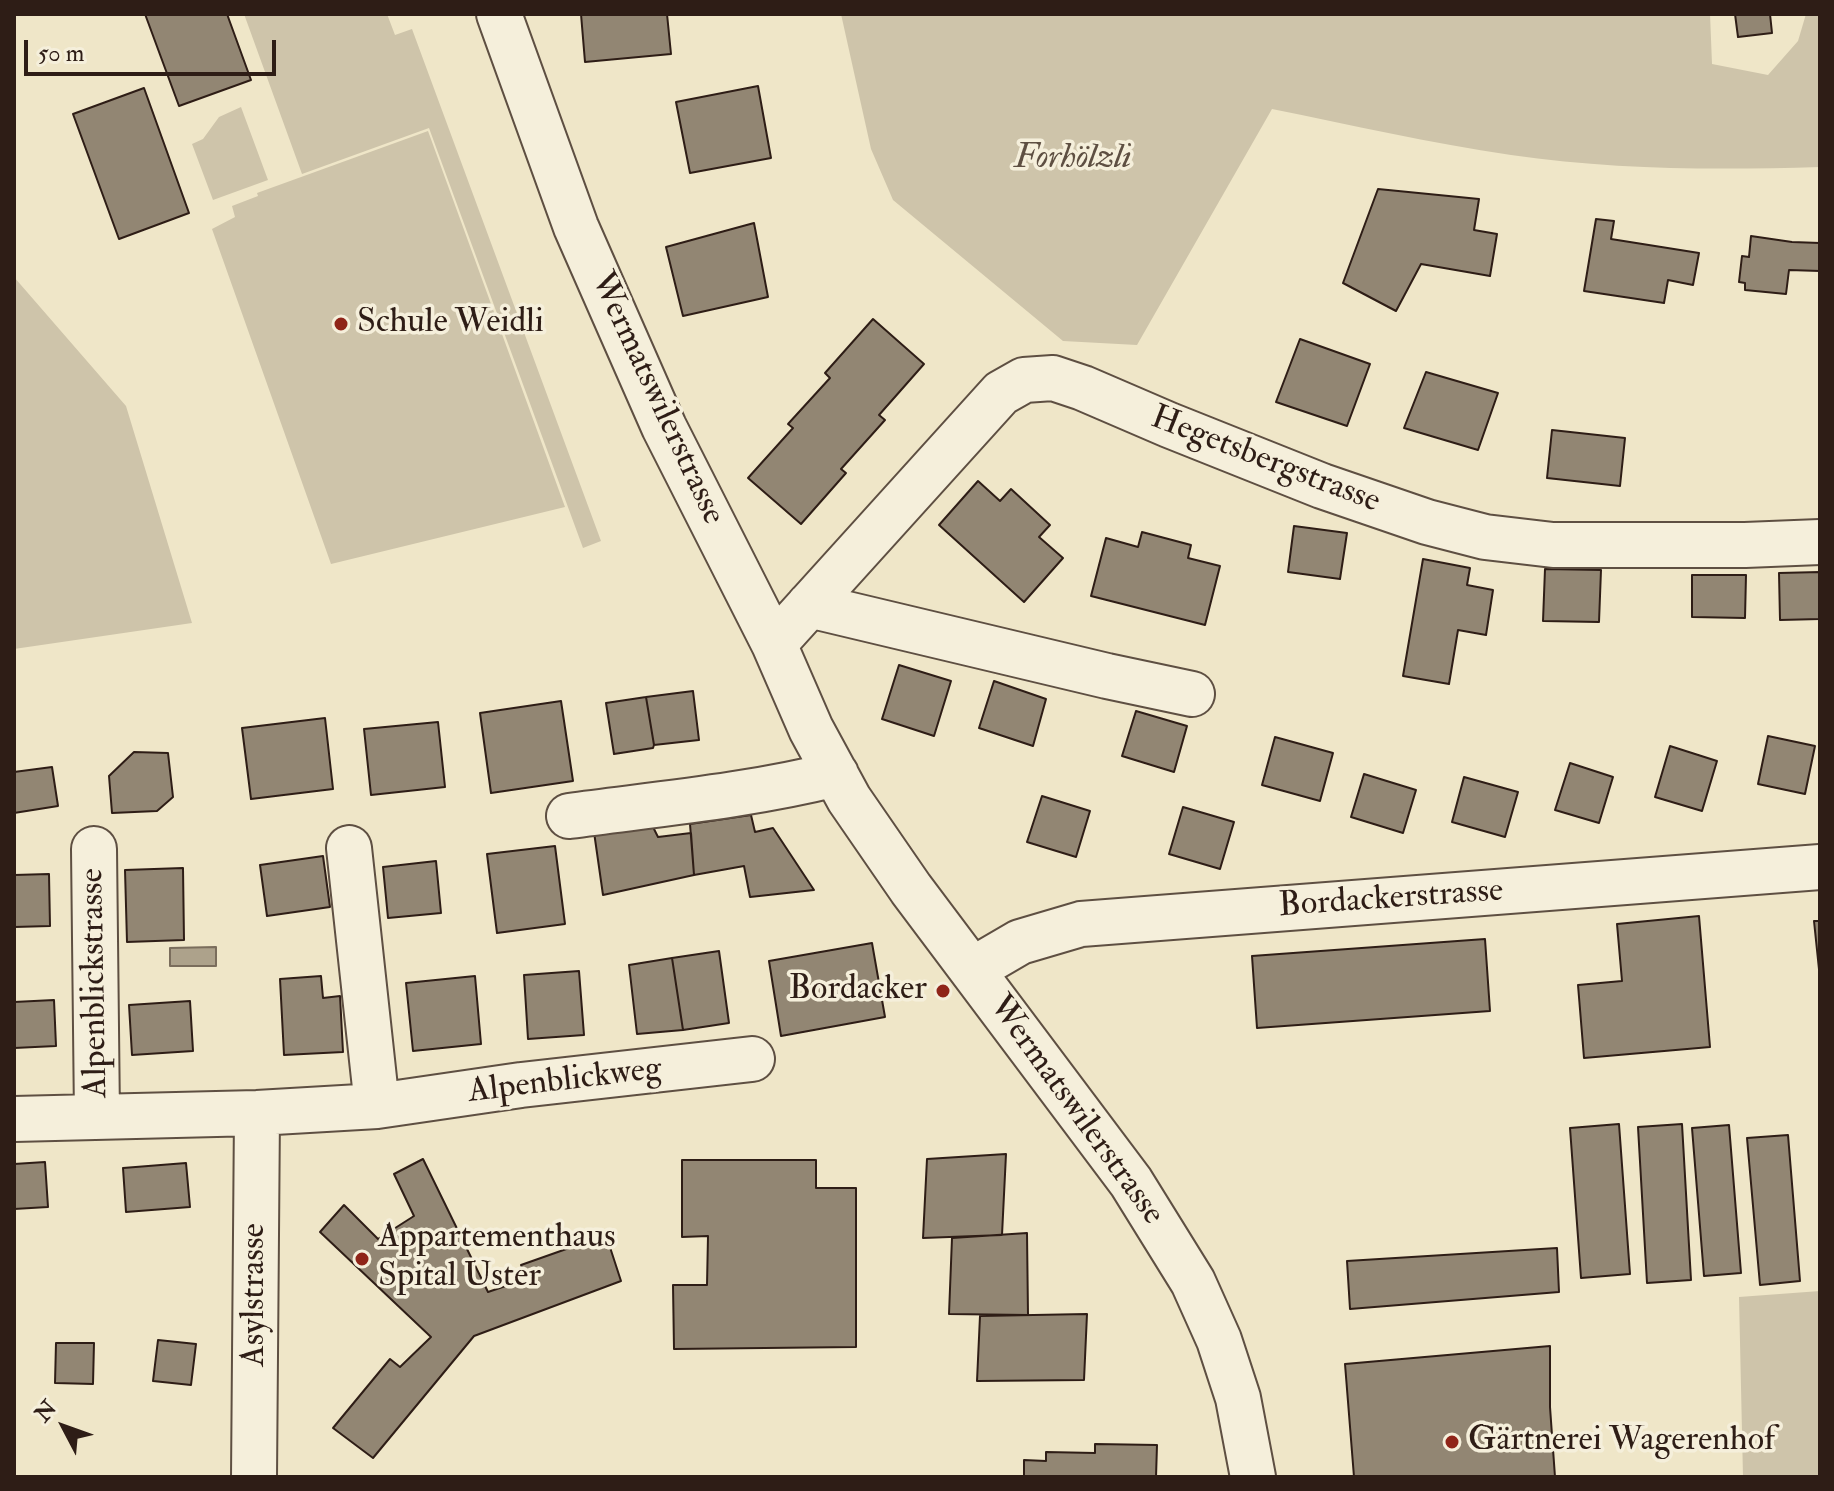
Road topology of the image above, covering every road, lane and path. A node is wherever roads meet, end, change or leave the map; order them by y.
1 (499, 14) edge
2 (1820, 542) edge
3 (809, 605) junction
4 (774, 644) junction
5 (1192, 694) dead end
6 (836, 774) junction
7 (569, 816) dead end
8 (349, 848) dead end
9 (94, 849) dead end
10 (1820, 867) edge
11 (972, 970) junction
12 (752, 1059) dead end
13 (377, 1106) junction
14 (257, 1113) junction
15 (97, 1117) junction
16 (14, 1119) edge
17 (254, 1477) edge
18 (1253, 1477) edge

1 - 4 street, Wermatswilerstrasse
2 - 3 street, Hegetsbergstrasse
3 - 4 street, Hegetsbergstrasse
3 - 5 street
4 - 6 street, Wermatswilerstrasse
6 - 7 street
6 - 11 street, Wermatswilerstrasse
8 - 13 street
9 - 15 street, Alpenblickstrasse
10 - 11 street, Bordackerstrasse
11 - 18 street, Wermatswilerstrasse
12 - 13 street, Alpenblickweg
13 - 14 street, Alpenblickweg
14 - 15 street, Alpenblickstrasse
14 - 17 street, Asylstrasse
15 - 16 street, Alpenblickstrasse

